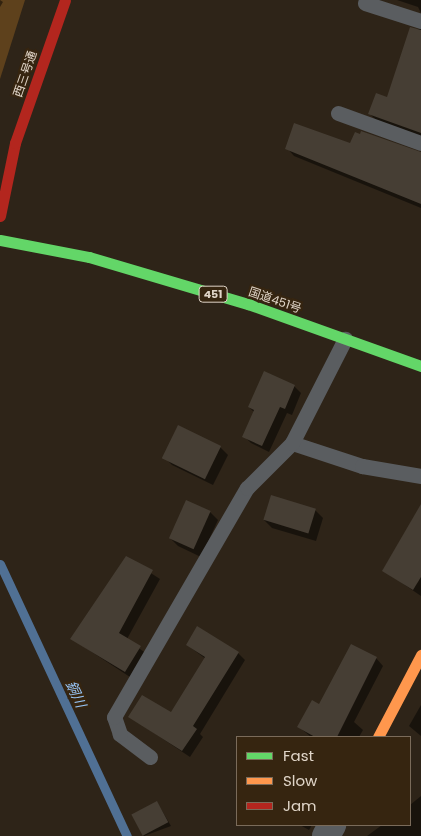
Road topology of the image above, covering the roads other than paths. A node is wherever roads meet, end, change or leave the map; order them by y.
1 (65, 0) edge
2 (365, 4) dead end
3 (421, 21) edge
4 (338, 113) dead end
5 (421, 143) edge
6 (0, 216) edge
7 (0, 240) edge
8 (345, 339) junction
9 (421, 366) edge
10 (292, 443) junction
11 (421, 476) edge
12 (421, 655) edge
13 (417, 672) edge
14 (379, 736) edge
15 (150, 756) dead end

1 - 6 main road, 西三号通
2 - 3 lane
4 - 5 lane
7 - 8 main road, 国道451号 / 451
8 - 9 main road, 国道451号 / 451
8 - 10 lane
10 - 11 lane
10 - 15 lane
12 - 13 main road
13 - 14 main road

